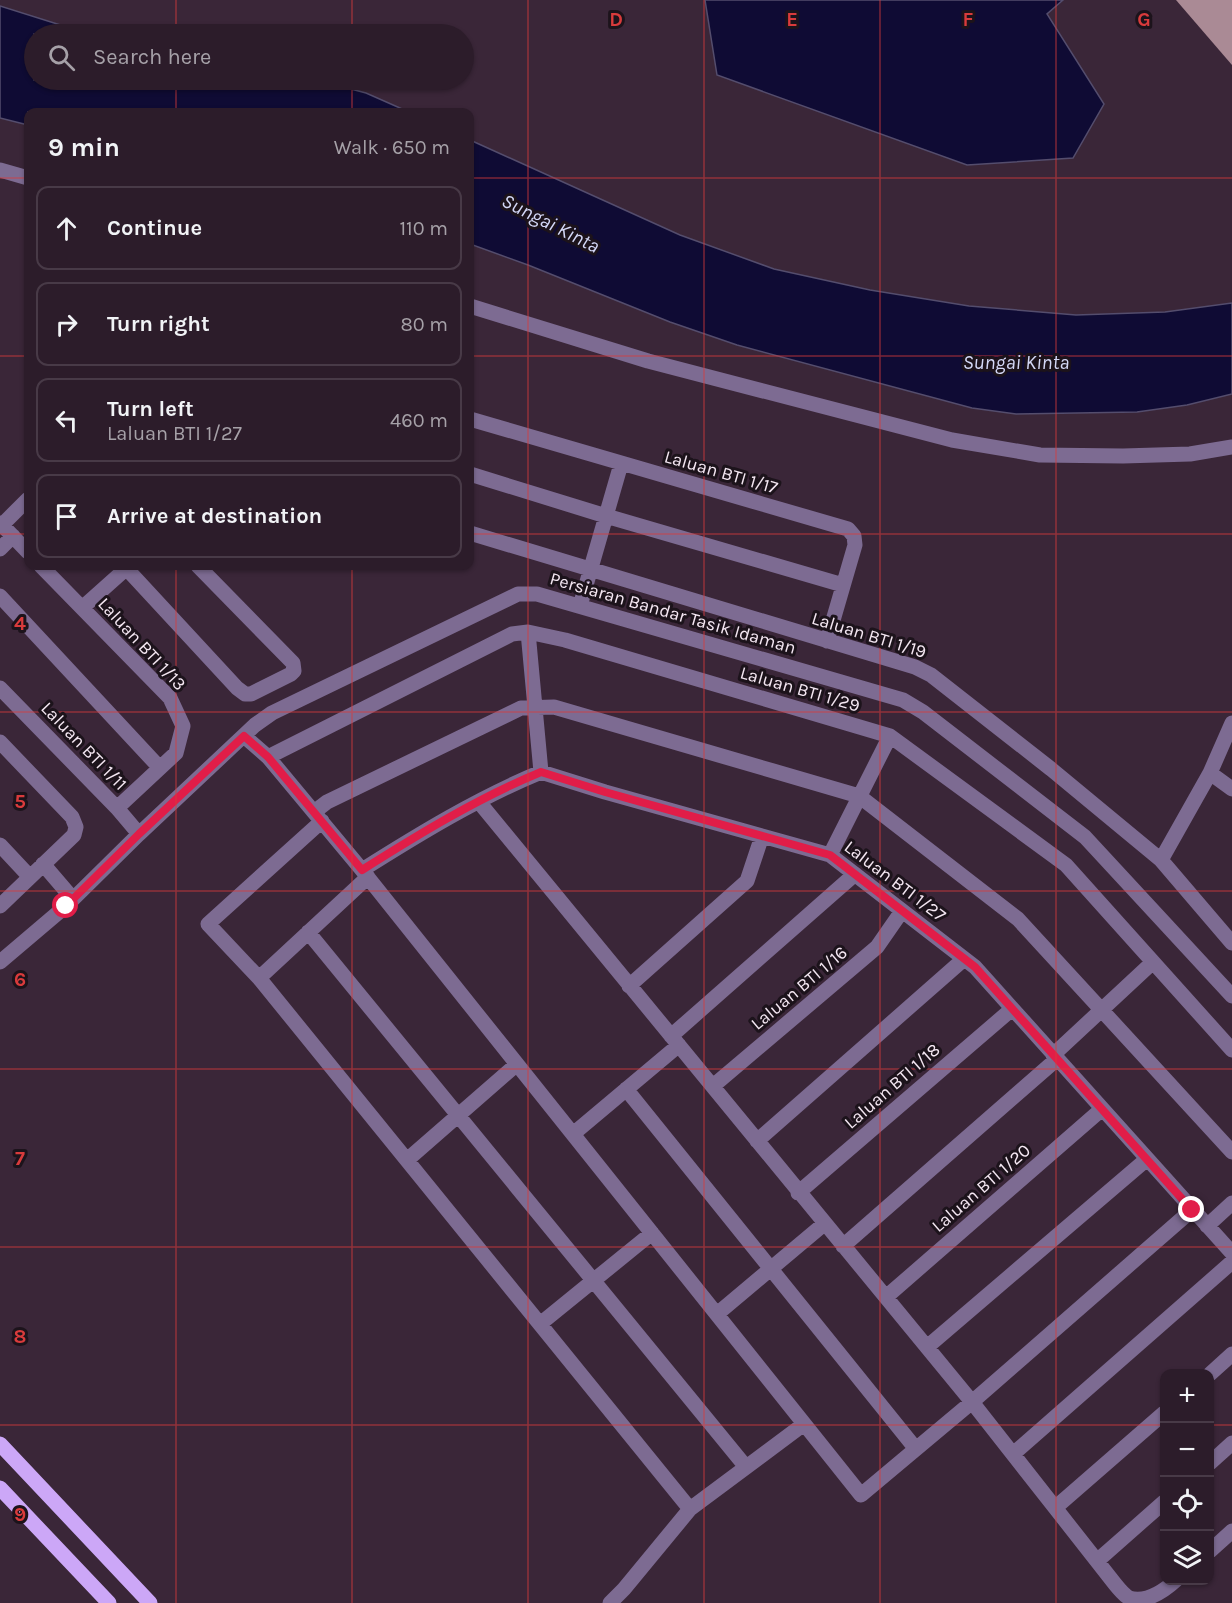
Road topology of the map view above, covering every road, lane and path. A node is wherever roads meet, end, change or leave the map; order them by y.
1 (0, 170) edge
2 (24, 177) edge
3 (474, 307) edge
4 (474, 420) edge
5 (1232, 447) edge
6 (621, 464) junction
7 (474, 475) edge
8 (24, 503) edge
9 (606, 516) junction
10 (1, 524) edge
11 (474, 534) edge
12 (13, 536) junction
13 (24, 548) edge
14 (0, 549) edge
15 (45, 570) edge
16 (124, 570) edge
17 (130, 570) edge
18 (202, 570) edge
19 (591, 570) junction
20 (843, 585) junction
21 (0, 596) edge
22 (580, 606) junction
23 (82, 608) junction
24 (528, 632) junction
25 (827, 641) junction
26 (0, 688) edge
27 (535, 706) junction
28 (1232, 723) edge
29 (890, 735) junction
30 (244, 736) junction
31 (0, 742) edge
32 (268, 757) junction
33 (160, 768) junction
34 (541, 772) junction
35 (1210, 773) junction
36 (1232, 789) edge
37 (859, 796) junction
38 (479, 802) junction
39 (117, 808) junction
40 (318, 816) junction
41 (139, 834) junction
42 (762, 836) junction
43 (0, 845) edge
44 (830, 855) junction
45 (1161, 860) junction
46 (43, 864) junction
47 (365, 874) junction
48 (855, 874) junction
49 (30, 877) junction
50 (73, 899) junction
51 (0, 906) edge
52 (902, 911) junction
53 (308, 932) junction
54 (1232, 943) edge
55 (2, 956) edge
56 (964, 959) junction
57 (1153, 962) junction
58 (259, 978) junction
59 (629, 986) junction
60 (1232, 996) edge
61 (1012, 1009) junction
62 (1102, 1011) junction
63 (675, 1041) junction
64 (1232, 1050) edge
65 (1055, 1057) junction
66 (517, 1064) junction
67 (713, 1086) junction
68 (626, 1089) junction
69 (1102, 1108) junction
70 (458, 1116) junction
71 (573, 1134) junction
72 (757, 1141) junction
73 (1232, 1152) edge
74 (1147, 1159) junction
75 (407, 1160) junction
76 (798, 1193) junction
77 (1232, 1203) edge
78 (1192, 1210) junction
79 (824, 1224) junction
80 (1207, 1226) junction
81 (652, 1233) junction
82 (843, 1246) junction
83 (1232, 1253) edge
84 (1232, 1262) edge
85 (770, 1269) junction
86 (594, 1282) junction
87 (885, 1297) junction
88 (717, 1314) junction
89 (540, 1324) junction
90 (927, 1347) junction
91 (1232, 1354) edge
92 (1214, 1370) edge
93 (972, 1402) junction
94 (1160, 1416) edge
95 (804, 1424) junction
96 (1232, 1443) edge
97 (0, 1444) edge
98 (916, 1449) junction
99 (1013, 1454) junction
100 (1214, 1459) edge
101 (746, 1467) junction
102 (0, 1488) edge
103 (1160, 1506) edge
104 (1056, 1507) junction
105 (690, 1509) junction
106 (1232, 1531) edge
107 (1214, 1547) edge
108 (1097, 1561) junction
109 (1172, 1585) edge
110 (109, 1603) edge
111 (150, 1603) edge
112 (610, 1603) edge

1 - 2 street
3 - 5 street
4 - 6 street, Laluan BTI 1/17
6 - 9 street
6 - 20 street, Laluan BTI 1/17
7 - 9 street
8 - 10 street
9 - 19 street
9 - 20 street
10 - 12 street
11 - 19 street, Laluan BTI 1/19
12 - 13 street
12 - 14 street
15 - 23 street, Laluan BTI 1/13
16 - 23 street
17 - 18 street
19 - 22 street
19 - 25 street, Laluan BTI 1/19
20 - 25 street, Laluan BTI 1/17
21 - 33 street
22 - 30 street, Persiaran Bandar Tasik Idaman
22 - 60 street, Persiaran Bandar Tasik Idaman
23 - 33 street, Laluan BTI 1/13
24 - 27 street
24 - 29 street, Laluan BTI 1/29
24 - 32 street, Laluan BTI 1/29
25 - 45 street, Laluan BTI 1/19
26 - 39 street, Laluan BTI 1/11
27 - 34 street
27 - 37 street
27 - 40 street
28 - 35 street
29 - 37 street
29 - 57 street, Laluan BTI 1/29
30 - 32 street
30 - 41 street, Persiaran Bandar Tasik Idaman
31 - 46 street
32 - 40 street
33 - 39 street, Laluan BTI 1/13
34 - 38 street
34 - 42 street, Laluan BTI 1/27
35 - 36 street
35 - 45 street
37 - 44 street
37 - 62 street
38 - 47 street
38 - 59 street
39 - 41 street, Laluan BTI 1/11
40 - 47 street
40 - 58 street
41 - 50 street, Persiaran Bandar Tasik Idaman
42 - 44 street, Laluan BTI 1/27
42 - 59 street
43 - 49 street
44 - 48 street, Laluan BTI 1/27
45 - 54 street, Laluan BTI 1/19
46 - 49 street
46 - 50 street
47 - 53 street
47 - 66 street
48 - 52 street, Laluan BTI 1/27
48 - 63 street
49 - 51 street
50 - 55 street, Persiaran Bandar Tasik Idaman
52 - 56 street, Laluan BTI 1/27
52 - 67 street, Laluan BTI 1/16
53 - 58 street
53 - 70 street
56 - 61 street, Laluan BTI 1/27
56 - 72 street
57 - 62 street
57 - 64 street, Laluan BTI 1/29
58 - 75 street
59 - 63 street
61 - 65 street, Laluan BTI 1/27
61 - 76 street, Laluan BTI 1/18
62 - 65 street
62 - 73 street
63 - 67 street
63 - 68 street
65 - 69 street, Laluan BTI 1/27
65 - 82 street
66 - 70 street
66 - 71 street
67 - 72 street
68 - 71 street
68 - 85 street
69 - 74 street, Laluan BTI 1/27
69 - 87 street, Laluan BTI 1/20
70 - 75 street
70 - 86 street
71 - 81 street
72 - 76 street
74 - 78 street, Laluan BTI 1/27
74 - 90 street
75 - 89 street
76 - 79 street
77 - 80 street
78 - 80 street, Laluan BTI 1/27
78 - 93 street
79 - 82 street
79 - 85 street
80 - 83 street, Laluan BTI 1/27
81 - 86 street
81 - 88 street
82 - 87 street
84 - 99 street
85 - 88 street
85 - 98 street
86 - 89 street
86 - 101 street
87 - 90 street
88 - 95 street
89 - 105 street
90 - 93 street
91 - 92 street
93 - 98 street
93 - 99 street
94 - 104 street
95 - 98 street
95 - 101 street
96 - 100 street
97 - 111 main road
99 - 104 street
101 - 105 street
102 - 110 main road
103 - 108 street
104 - 108 street
105 - 112 street
106 - 107 street
108 - 109 street

